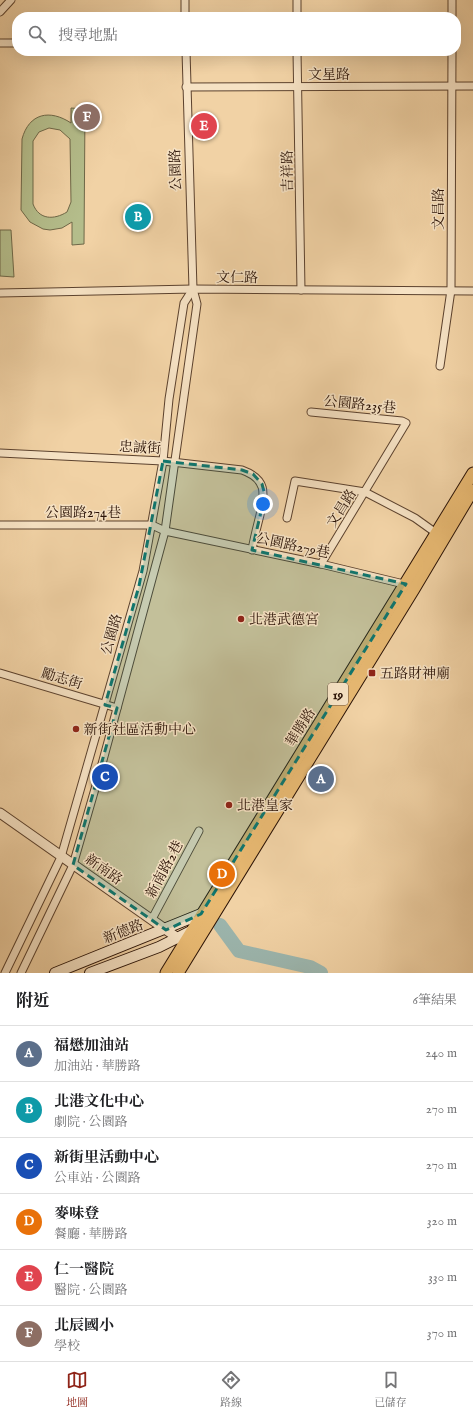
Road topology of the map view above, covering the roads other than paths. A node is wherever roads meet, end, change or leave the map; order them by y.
1 (11, 0) edge
2 (185, 0) edge
3 (297, 0) edge
4 (452, 0) edge
5 (0, 12) edge
6 (185, 12) edge
7 (297, 12) edge
8 (452, 12) edge
9 (0, 43) edge
10 (12, 43) edge
11 (186, 56) edge
12 (298, 56) edge
13 (452, 56) edge
14 (452, 86) junction
15 (473, 86) edge
16 (186, 87) junction
17 (298, 87) junction
18 (192, 289) junction
19 (301, 290) junction
20 (451, 290) junction
21 (473, 291) edge
22 (0, 293) edge
23 (440, 366) dead end
24 (311, 412) dead end
25 (406, 424) joint
26 (0, 453) edge
27 (163, 461) junction
28 (174, 462) junction
29 (473, 473) edge
30 (473, 490) edge
31 (365, 492) junction
32 (288, 518) dead end
33 (0, 525) edge
34 (152, 525) junction
35 (165, 531) junction
36 (436, 534) junction
37 (252, 550) junction
38 (321, 564) junction
39 (410, 586) junction
40 (0, 673) edge
41 (105, 705) junction
42 (117, 708) junction
43 (0, 813) edge
44 (199, 831) dead end
45 (61, 857) junction
46 (73, 865) junction
47 (206, 917) junction
48 (152, 919) junction
49 (166, 930) junction
50 (185, 942) junction
51 (5, 973) edge
52 (21, 973) edge
53 (55, 973) edge
54 (90, 973) edge
55 (166, 973) edge
56 (178, 973) edge

1 - 5 street
2 - 6 street
3 - 7 street
4 - 8 street
9 - 10 street
11 - 16 street, 公園路
12 - 17 street, 吉祥路
13 - 14 street, 文昌路
14 - 15 street, 文星路
14 - 17 street, 文星路
14 - 20 street, 文昌路
16 - 17 street, 文星路
16 - 18 street, 公園路
17 - 19 street, 吉祥路
18 - 19 street, 文仁路
18 - 22 street, 文仁路
18 - 27 street, 公園路
18 - 28 street, 公園路
19 - 20 street, 文仁路
20 - 21 street, 文仁路
20 - 23 street, 文昌路
24 - 25 street, 公園路235巷
25 - 31 street, 文昌路
26 - 27 street, 忠誠街
27 - 28 street, 忠誠街
27 - 34 street, 公園路
28 - 35 street, 公園路
28 - 37 street, 忠誠街
29 - 36 main road, 華勝路 / 19
30 - 39 main road, 華勝路 / 19
31 - 32 street
31 - 36 street
31 - 38 street, 文昌路
33 - 34 street, 公園路274巷
34 - 35 street, 公園路274巷
34 - 41 street, 公園路
35 - 37 street, 公園路279巷
35 - 42 street, 公園路
36 - 39 main road, 華勝路 / 19
37 - 38 street, 公園路279巷
38 - 39 street, 公園路279巷
39 - 47 main road, 華勝路 / 19
40 - 41 street, 勵志街
41 - 42 street, 勵志街
41 - 45 street, 公園路
42 - 46 street, 公園路
43 - 45 street, 新南路
44 - 48 street, 新南路2巷
45 - 46 street, 新南路
45 - 51 street, 公園路
46 - 48 street, 新南路
46 - 52 street, 公園路
47 - 49 main road, 新德路
47 - 50 main road, 19
47 - 50 main road, 19
48 - 49 street, 新南路
49 - 50 street, 新南路
49 - 53 main road, 新德路
50 - 54 main road, 新德路
50 - 55 main road, 19
50 - 56 main road, 19

